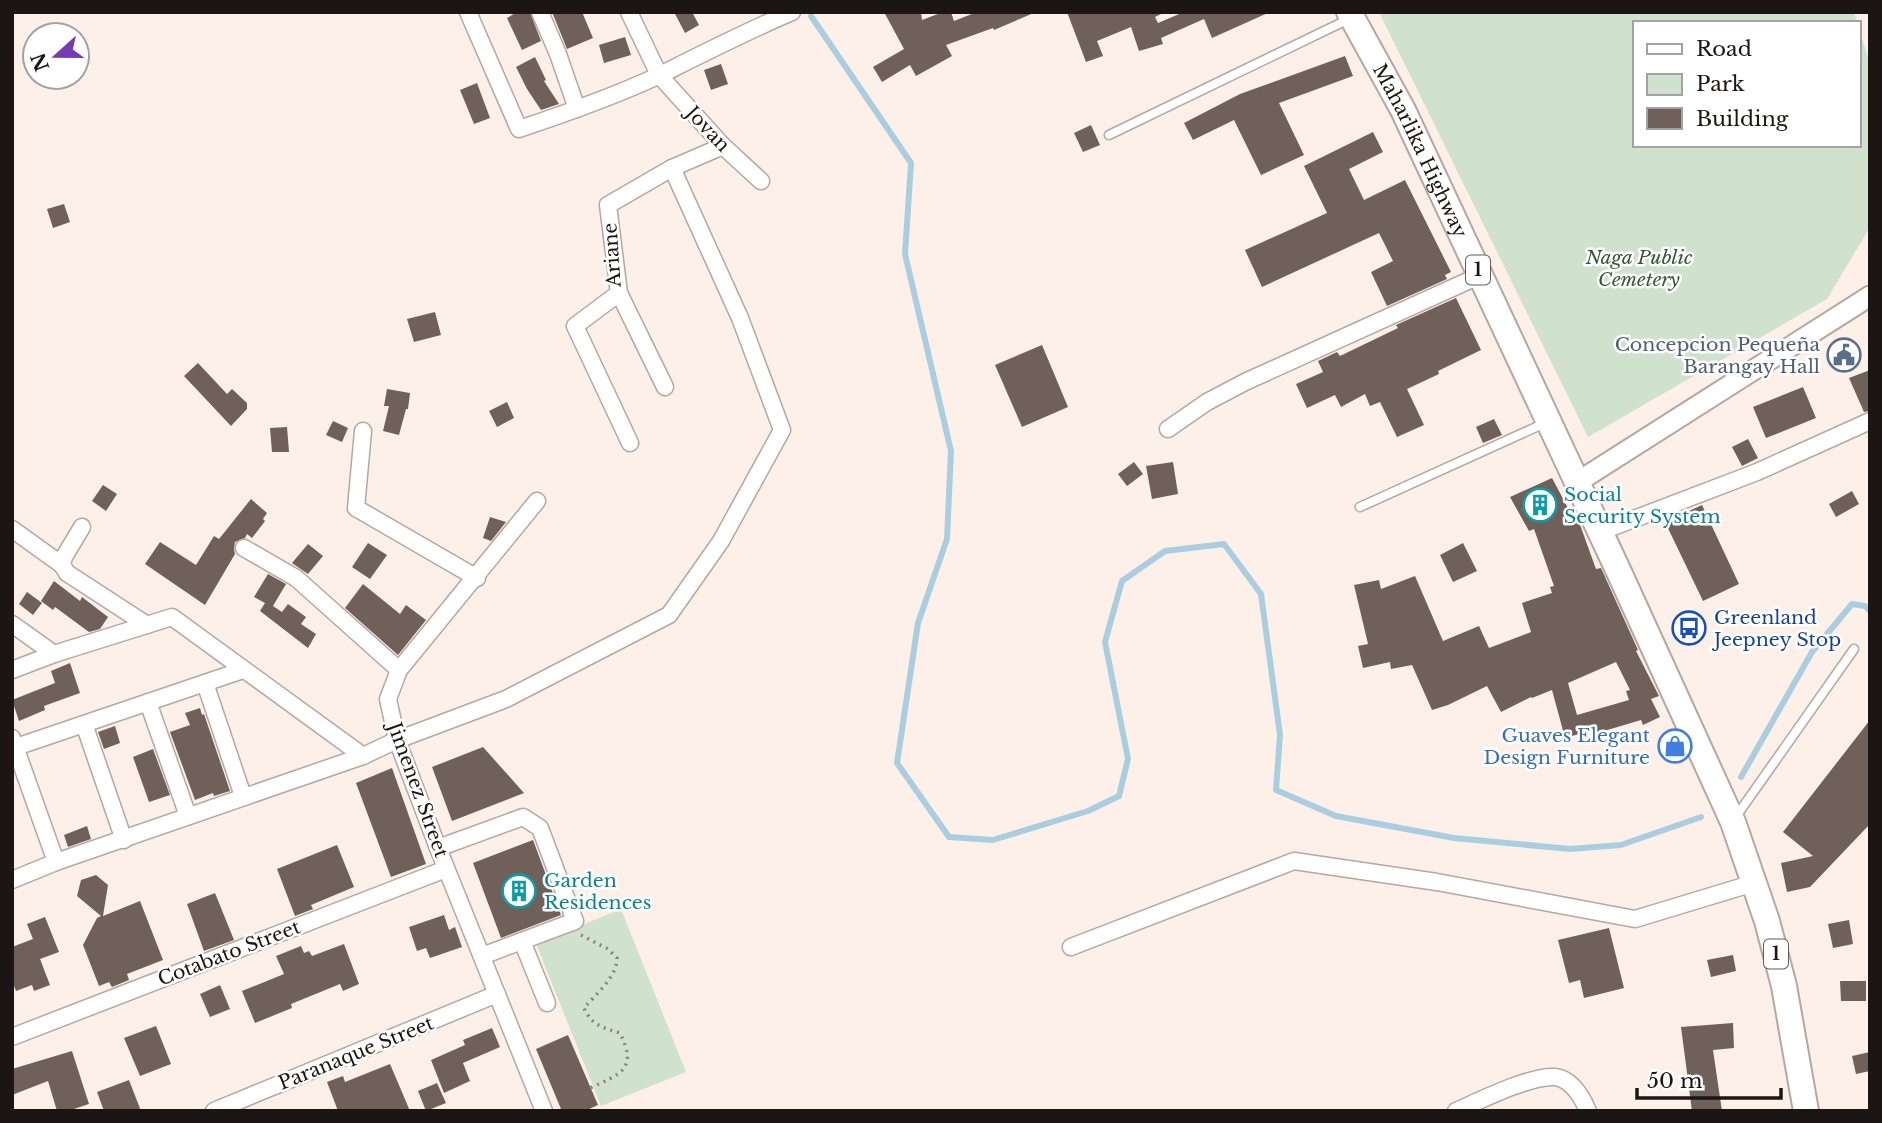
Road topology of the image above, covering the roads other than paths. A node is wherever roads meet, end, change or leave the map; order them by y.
1 (468, 12) edge
2 (540, 12) edge
3 (629, 12) edge
4 (792, 12) edge
5 (1350, 15) edge
6 (659, 75) junction
7 (578, 109) junction
8 (1109, 135) dead end
9 (723, 146) junction
10 (672, 168) junction
11 (761, 181) dead end
12 (1481, 275) junction
13 (619, 293) junction
14 (1870, 296) edge
15 (665, 387) dead end
16 (1549, 421) junction
17 (1870, 421) edge
18 (1168, 429) dead end
19 (363, 431) dead end
20 (630, 443) dead end
21 (1576, 483) junction
22 (537, 502) dead end
23 (1360, 507) dead end
24 (82, 527) dead end
25 (12, 529) edge
26 (1600, 532) junction
27 (244, 548) dead end
28 (62, 565) junction
29 (477, 578) junction
30 (12, 624) edge
31 (147, 625) junction
32 (1854, 649) dead end
33 (54, 654) junction
34 (12, 670) edge
35 (243, 670) junction
36 (399, 670) junction
37 (205, 683) junction
38 (148, 702) junction
39 (84, 724) junction
40 (397, 740) junction
41 (14, 743) edge
42 (363, 756) junction
43 (243, 796) junction
44 (188, 816) junction
45 (1732, 822) junction
46 (124, 840) junction
47 (438, 848) junction
48 (56, 862) junction
49 (446, 869) junction
50 (12, 880) edge
51 (1754, 883) junction
52 (522, 941) junction
53 (1071, 947) dead end
54 (482, 956) junction
55 (497, 994) junction
56 (547, 1003) dead end
57 (1793, 1027) junction
58 (12, 1037) edge
59 (214, 1111) edge
60 (544, 1111) edge
61 (1456, 1111) edge
62 (1588, 1111) edge
63 (1806, 1111) edge
64 (1821, 1111) edge

1 - 7 street
2 - 7 street
3 - 6 street, Jovan
4 - 6 street
5 - 8 lane
5 - 12 main road, Maharlika Highway / 1
6 - 7 street
6 - 9 street, Jovan
9 - 10 street, Ariane
9 - 11 street, Jovan
10 - 13 street, Ariane
10 - 40 street
12 - 16 main road, Maharlika Highway / 1
12 - 18 street
13 - 15 street
13 - 20 street, Ariane
14 - 21 street
16 - 21 main road, Maharlika Highway / 1
16 - 23 lane
17 - 26 street
19 - 29 street
21 - 26 main road, Maharlika Highway / 1
22 - 29 street, Jimenez Street
24 - 28 street
25 - 28 street
26 - 45 main road, Maharlika Highway / 1
27 - 36 street
28 - 31 street
29 - 36 street, Jimenez Street
30 - 33 street
31 - 33 street
31 - 35 street
32 - 45 lane
33 - 34 street
35 - 37 street
35 - 42 street
36 - 40 street, Jimenez Street
37 - 38 street
37 - 43 street
38 - 39 street
38 - 44 street
39 - 41 street
39 - 46 street
40 - 42 street
40 - 47 street, Jimenez Street
41 - 48 street
42 - 43 street
43 - 44 street
44 - 46 street
45 - 51 main road, Maharlika Highway / 1
46 - 48 street
47 - 49 street, Jimenez Street
47 - 52 street
48 - 50 street
49 - 54 street, Jimenez Street
49 - 58 street, Cotabato Street
51 - 53 street
51 - 57 main road, Maharlika Highway / 1
52 - 54 street
52 - 56 street
54 - 55 street, Jimenez Street
55 - 59 street, Paranaque Street
55 - 60 street, Jimenez Street
57 - 63 main road, Maharlika Highway / 1
57 - 64 main road, Maharlika Highway / 1
61 - 62 street

